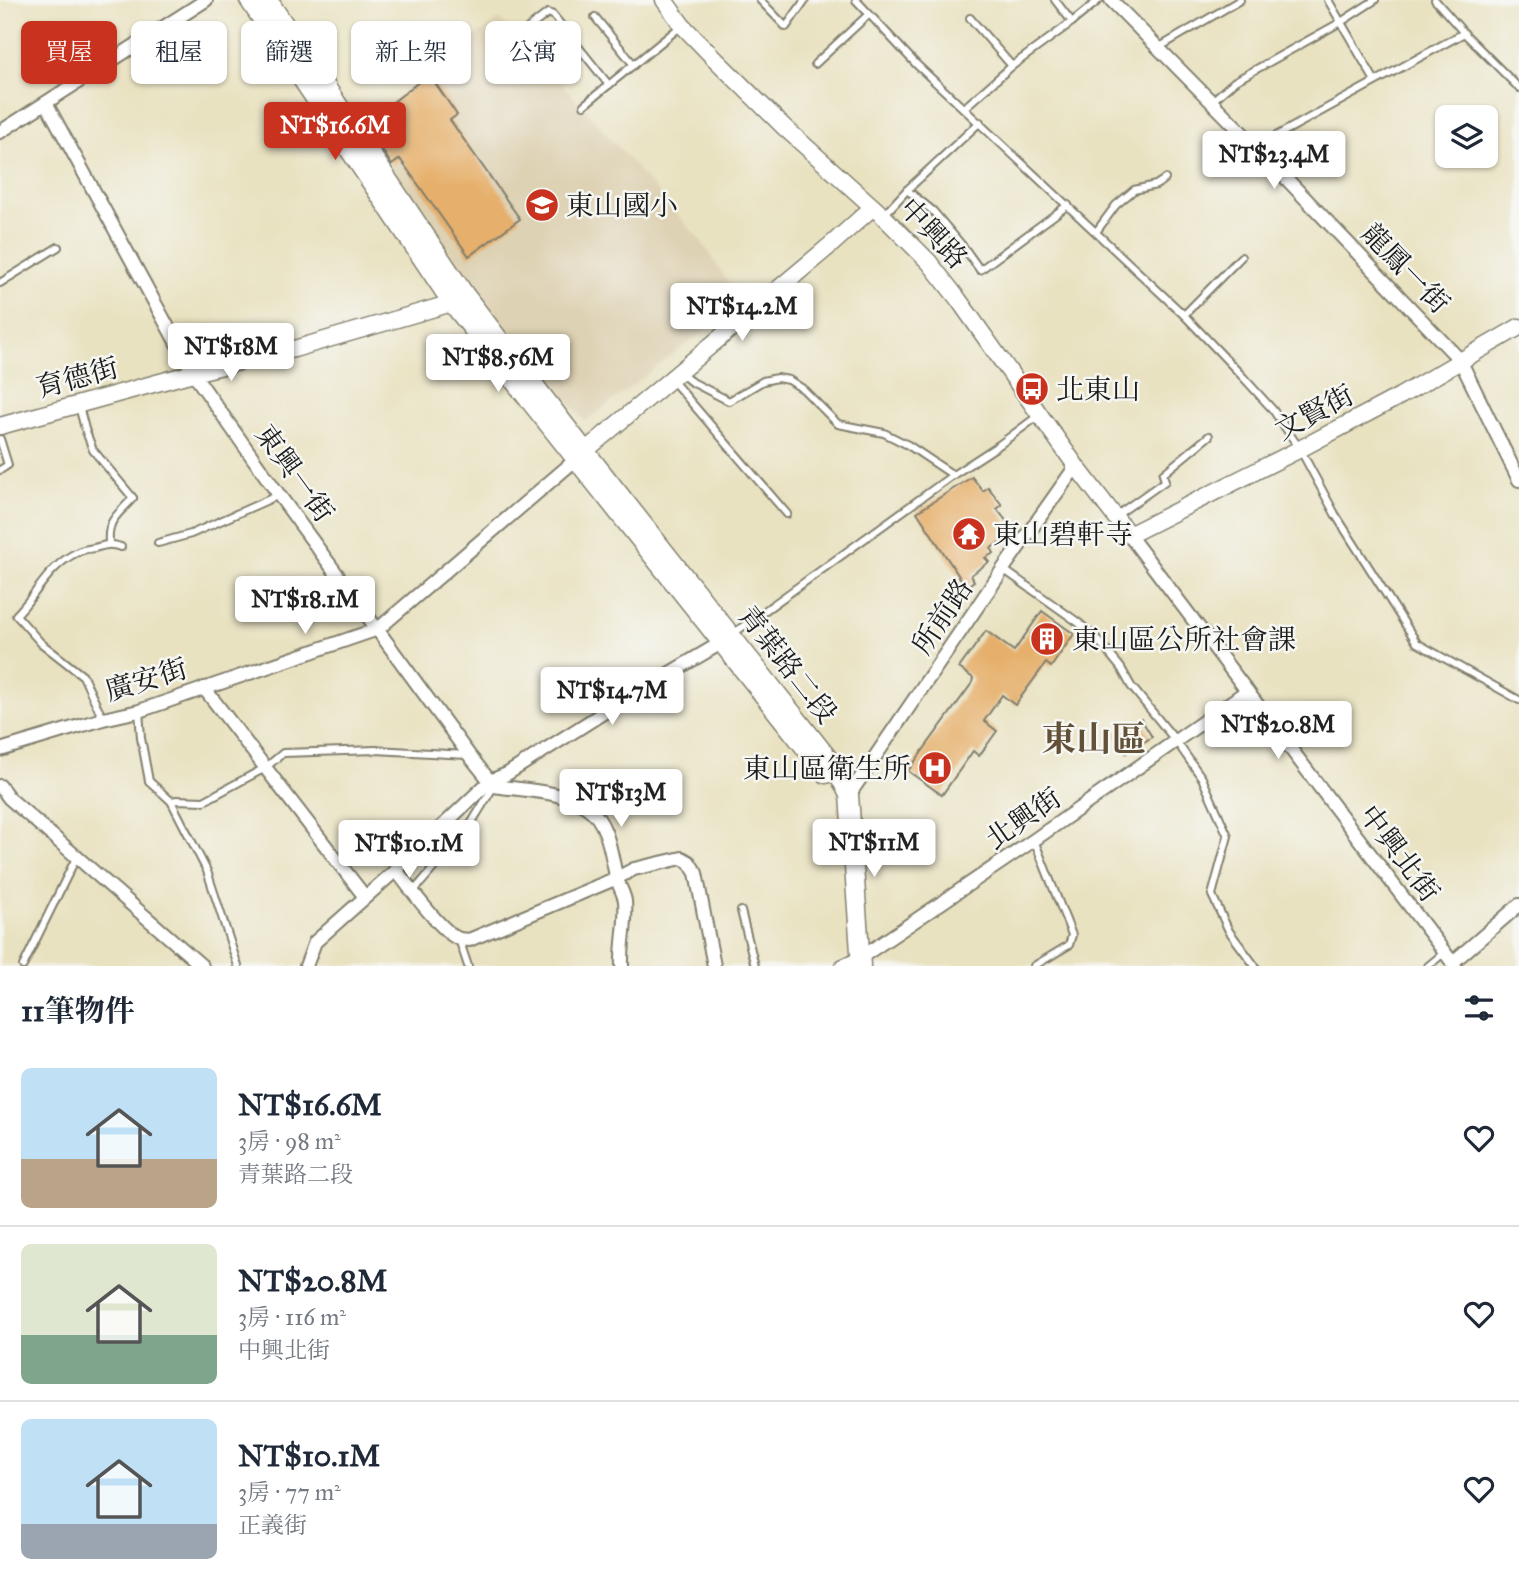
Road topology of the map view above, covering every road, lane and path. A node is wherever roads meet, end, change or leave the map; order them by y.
1 (206, 0) edge
2 (249, 0) edge
3 (268, 0) edge
4 (664, 0) edge
5 (760, 0) edge
6 (805, 0) edge
7 (856, 0) edge
8 (1055, 0) edge
9 (1099, 0) edge
10 (1111, 0) edge
11 (1240, 0) edge
12 (1328, 0) edge
13 (1375, 0) edge
14 (1435, 0) edge
15 (1227, 3) edge
16 (869, 14) junction
17 (595, 17) dead end
18 (970, 18) dead end
19 (537, 21) edge
20 (558, 21) edge
21 (1072, 22) junction
22 (1341, 22) junction
23 (681, 25) junction
24 (1464, 33) junction
25 (1158, 48) junction
26 (581, 50) edge
27 (815, 64) dead end
28 (634, 65) junction
29 (1012, 66) junction
30 (1375, 81) junction
31 (609, 85) junction
32 (1519, 88) edge
33 (1211, 102) junction
34 (46, 103) junction
35 (584, 106) dead end
36 (964, 108) junction
37 (980, 122) junction
38 (0, 132) edge
39 (1256, 147) junction
40 (1165, 179) dead end
41 (907, 190) junction
42 (1068, 205) junction
43 (878, 212) junction
44 (1096, 232) junction
45 (58, 247) dead end
46 (1241, 257) dead end
47 (0, 283) edge
48 (458, 299) junction
49 (1184, 315) junction
50 (1519, 327) edge
51 (1460, 360) junction
52 (193, 373) junction
53 (675, 375) junction
54 (78, 404) junction
55 (1040, 416) junction
56 (0, 426) edge
57 (1209, 436) dead end
58 (0, 439) edge
59 (1300, 449) junction
60 (580, 456) junction
61 (1076, 466) junction
62 (0, 470) edge
63 (953, 475) junction
64 (1519, 480) edge
65 (279, 495) junction
66 (788, 514) dead end
67 (1115, 516) junction
68 (1129, 535) junction
69 (158, 542) dead end
70 (109, 543) junction
71 (121, 547) dead end
72 (1003, 569) junction
73 (379, 629) junction
74 (726, 639) junction
75 (204, 688) junction
76 (1247, 691) junction
77 (1519, 700) edge
78 (139, 711) junction
79 (103, 719) junction
80 (1176, 741) junction
81 (0, 750) edge
82 (469, 755) junction
83 (265, 768) junction
84 (492, 783) junction
85 (0, 786) edge
86 (849, 795) junction
87 (171, 802) junction
88 (1034, 840) junction
89 (76, 858) junction
90 (396, 870) junction
91 (617, 878) junction
92 (413, 892) junction
93 (365, 897) junction
94 (1519, 905) edge
95 (741, 911) dead end
96 (459, 939) junction
97 (1450, 960) edge
98 (861, 962) edge
99 (23, 966) edge
100 (202, 966) edge
101 (238, 966) edge
102 (306, 966) edge
103 (468, 966) edge
104 (622, 966) edge
105 (714, 966) edge
106 (755, 966) edge
107 (842, 966) edge
108 (1034, 966) edge
109 (1255, 966) edge
110 (1428, 966) edge

1 - 34 street
2 - 48 main road, 青葉路二段
3 - 48 main road, 青葉路二段
4 - 23 street, 中興路
5 - 6 lane
7 - 16 lane
8 - 21 lane
9 - 21 lane
10 - 25 street, 龍鳳一街
11 - 15 lane
12 - 22 lane
13 - 22 lane
14 - 24 lane
15 - 25 lane
16 - 27 lane
16 - 36 lane
17 - 28 lane
18 - 29 lane
19 - 20 lane
21 - 29 lane
22 - 30 lane
22 - 33 lane
23 - 28 lane
23 - 43 street, 中興路
24 - 30 lane
24 - 32 lane
25 - 33 street, 龍鳳一街
26 - 31 lane
28 - 31 lane
29 - 36 lane
30 - 39 lane
31 - 35 lane
33 - 39 street, 龍鳳一街
34 - 38 street
34 - 52 street, 東興一街
36 - 37 lane
37 - 41 lane
37 - 42 lane
39 - 51 street, 龍鳳一街
40 - 44 lane
41 - 42 lane
41 - 43 lane
42 - 44 lane
43 - 53 street, 廣安街
43 - 55 street, 中興路
44 - 49 lane
45 - 47 lane
46 - 49 lane
48 - 52 street, 育德街
48 - 60 main road, 青葉路二段
49 - 59 lane
50 - 51 street, 文賢街
51 - 59 street, 文賢街
51 - 64 street, 龍鳳一街
52 - 54 street, 育德街
52 - 65 street, 東興一街
53 - 60 street, 廣安街
53 - 63 lane
53 - 66 lane
54 - 56 street, 育德街
54 - 70 lane
55 - 61 street, 中興路
55 - 63 lane
57 - 67 lane
58 - 62 lane
59 - 68 street, 文賢街
59 - 77 lane
60 - 73 street, 廣安街
60 - 74 main road, 青葉路二段
61 - 67 street, 中興路
61 - 72 street, 所前路
63 - 74 lane
65 - 69 lane
65 - 73 street, 東興一街
67 - 68 street, 中興路
68 - 76 street, 中興北街
70 - 71 lane
70 - 79 lane
72 - 80 lane
72 - 86 street, 所前路
73 - 75 street, 廣安街
73 - 82 street, 東興一街
74 - 84 street
74 - 86 main road, 青葉路二段
75 - 78 street, 廣安街
75 - 83 street
76 - 80 street, 北興街
76 - 97 street, 中興北街
78 - 79 street, 廣安街
78 - 87 lane
79 - 81 street, 廣安街
80 - 88 street, 北興街
80 - 109 lane
82 - 83 lane
82 - 84 street, 東興一街
83 - 87 lane
83 - 93 street
84 - 90 street
84 - 91 street
84 - 92 lane
85 - 89 street
86 - 98 main road
87 - 101 lane
88 - 98 street, 北興街
88 - 108 lane
89 - 99 lane
89 - 100 street
90 - 92 street
90 - 93 street
91 - 96 street
91 - 104 street
91 - 105 street
92 - 96 street
93 - 102 street
94 - 97 street
95 - 106 lane
96 - 103 lane
97 - 110 lane
98 - 107 street, 北興街

